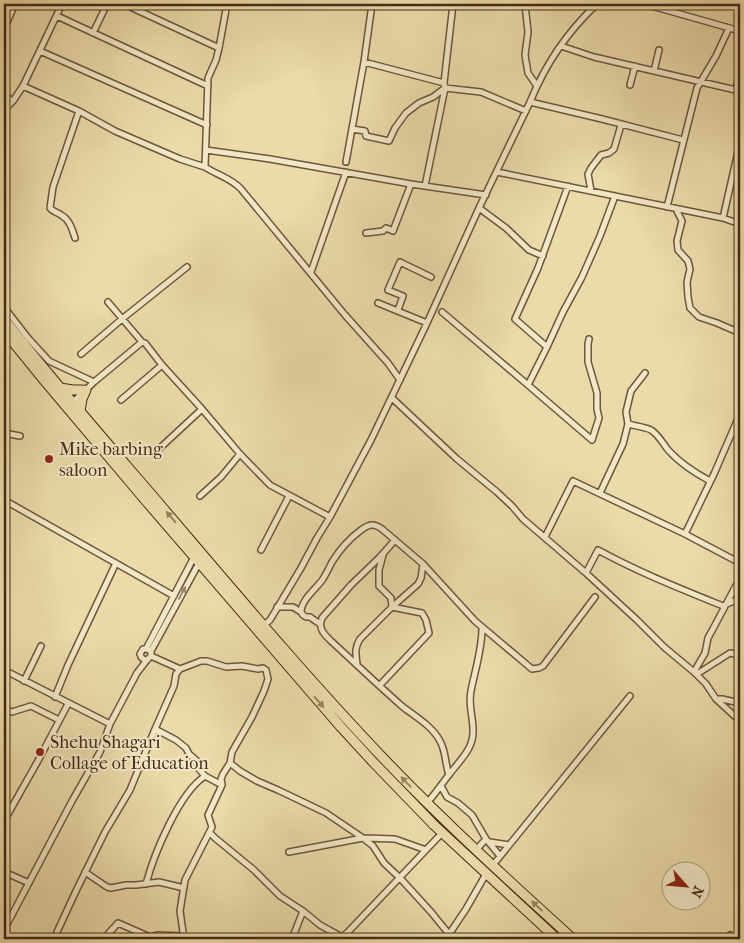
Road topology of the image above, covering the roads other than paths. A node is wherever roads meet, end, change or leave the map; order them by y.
1 (16, 4) edge
2 (62, 4) edge
3 (107, 4) edge
4 (124, 4) edge
5 (220, 4) edge
6 (372, 4) edge
7 (453, 4) edge
8 (524, 4) edge
9 (597, 4) edge
10 (630, 4) edge
11 (226, 5) edge
12 (652, 5) edge
13 (57, 16) junction
14 (729, 28) junction
15 (4, 29) edge
16 (740, 31) edge
17 (93, 33) junction
18 (561, 46) junction
19 (219, 48) junction
20 (659, 50) dead end
21 (40, 51) junction
22 (364, 62) junction
23 (635, 66) junction
24 (654, 71) junction
25 (740, 72) edge
26 (701, 82) junction
27 (630, 85) dead end
28 (24, 86) junction
29 (208, 86) junction
30 (444, 86) junction
31 (537, 86) junction
32 (738, 90) edge
33 (4, 95) edge
34 (12, 100) junction
35 (530, 102) junction
36 (4, 110) edge
37 (79, 111) junction
38 (526, 111) junction
39 (621, 124) junction
40 (207, 125) junction
41 (352, 129) junction
42 (683, 140) junction
43 (740, 143) edge
44 (206, 150) junction
45 (346, 162) dead end
46 (205, 167) junction
47 (346, 172) junction
48 (497, 172) junction
49 (411, 184) junction
50 (425, 186) junction
51 (568, 186) junction
52 (592, 191) junction
53 (486, 195) junction
54 (615, 196) junction
55 (479, 208) junction
56 (667, 208) junction
57 (676, 209) junction
58 (723, 218) junction
59 (740, 224) edge
60 (366, 233) dead end
61 (75, 238) dead end
62 (543, 256) junction
63 (187, 267) dead end
64 (311, 272) junction
65 (431, 278) dead end
66 (108, 302) dead end
67 (378, 303) dead end
68 (4, 306) edge
69 (398, 310) junction
70 (442, 312) dead end
71 (4, 319) edge
72 (122, 319) junction
73 (427, 323) junction
74 (4, 331) edge
75 (740, 333) edge
76 (589, 339) dead end
77 (142, 342) junction
78 (547, 347) junction
79 (81, 354) dead end
80 (162, 365) junction
81 (645, 373) dead end
82 (400, 380) junction
83 (528, 385) junction
84 (88, 387) junction
85 (60, 388) junction
86 (392, 398) junction
87 (121, 400) dead end
88 (68, 403) junction
89 (202, 409) junction
90 (80, 410) junction
91 (740, 414) edge
92 (628, 424) junction
93 (4, 433) edge
94 (20, 436) dead end
95 (160, 448) dead end
96 (240, 454) junction
97 (710, 481) junction
98 (600, 493) junction
99 (200, 496) dead end
100 (289, 496) junction
101 (4, 500) edge
102 (330, 517) junction
103 (685, 534) junction
104 (545, 537) junction
105 (396, 540) junction
106 (261, 550) dead end
107 (384, 554) junction
108 (197, 560) junction
109 (740, 563) edge
110 (116, 564) junction
111 (423, 564) junction
112 (586, 573) junction
113 (740, 578) edge
114 (174, 596) junction
115 (595, 597) dead end
116 (740, 598) edge
117 (727, 604) junction
118 (392, 607) junction
119 (277, 608) junction
120 (302, 612) junction
121 (320, 624) junction
122 (263, 626) junction
123 (482, 628) junction
124 (41, 646) dead end
125 (147, 655) junction
126 (740, 655) edge
127 (358, 664) junction
128 (180, 669) junction
129 (4, 670) edge
130 (695, 673) junction
131 (24, 680) junction
132 (380, 685) junction
133 (630, 696) dead end
134 (56, 697) junction
135 (716, 699) junction
136 (740, 703) edge
137 (68, 704) junction
138 (4, 709) edge
139 (60, 720) junction
140 (740, 721) edge
141 (110, 724) junction
142 (155, 729) junction
143 (230, 763) junction
144 (449, 775) junction
145 (205, 776) junction
146 (222, 785) junction
147 (441, 786) junction
148 (427, 803) junction
149 (8, 814) dead end
150 (443, 832) junction
151 (210, 833) junction
152 (363, 838) junction
153 (488, 841) junction
154 (509, 845) junction
155 (475, 849) junction
156 (426, 850) junction
157 (288, 852) dead end
158 (467, 855) junction
159 (500, 856) junction
160 (493, 865) junction
161 (4, 872) edge
162 (85, 872) junction
163 (486, 873) junction
164 (400, 878) junction
165 (29, 883) junction
166 (146, 884) junction
167 (184, 888) junction
168 (303, 911) junction
169 (4, 930) edge
170 (150, 938) edge
171 (183, 938) edge
172 (340, 938) edge
173 (450, 938) edge
174 (56, 939) edge
175 (106, 939) edge
176 (292, 939) edge
177 (558, 939) edge
178 (573, 939) edge

1 - 15 street
2 - 13 street
3 - 17 street
4 - 19 street
5 - 11 street
6 - 22 street
7 - 30 street
8 - 31 street
9 - 18 street
10 - 12 street
11 - 19 street
12 - 14 street
13 - 17 street
13 - 21 street
14 - 16 street
14 - 26 street
17 - 29 street
18 - 23 street
18 - 31 street
19 - 29 street
20 - 24 street
21 - 28 street
21 - 40 street
22 - 30 street
22 - 41 street
23 - 24 street
23 - 27 street
24 - 26 street
25 - 32 street
26 - 32 street
26 - 42 street
28 - 34 street
28 - 37 street
29 - 40 street
30 - 38 street
30 - 41 street
30 - 50 street
31 - 35 street
33 - 34 street
34 - 36 street
35 - 38 street
35 - 39 street
37 - 46 street
37 - 61 street
38 - 48 street
39 - 42 street
39 - 52 street
40 - 44 street
41 - 45 street
42 - 56 street
43 - 58 street
44 - 46 street
44 - 47 street
46 - 64 street
47 - 49 street
47 - 64 street
48 - 51 street
48 - 53 street
49 - 50 street
49 - 60 street
50 - 53 street
51 - 52 street
51 - 62 street
52 - 54 street
53 - 55 street
54 - 56 street
54 - 78 street
55 - 62 street
55 - 73 street
56 - 57 street
57 - 58 street
57 - 75 street
58 - 59 street
62 - 78 street
63 - 72 street
64 - 82 street
65 - 69 street
66 - 72 street
67 - 69 street
68 - 84 street
69 - 73 street
70 - 83 street
71 - 85 highway
72 - 77 street
72 - 79 street
73 - 82 street
74 - 88 highway
76 - 83 street
77 - 80 street
77 - 84 street
78 - 83 street
80 - 87 street
80 - 89 street
81 - 92 street
82 - 86 street
84 - 85 highway
84 - 88 street
84 - 90 highway
85 - 88 highway
86 - 102 street
86 - 104 street
88 - 90 highway
88 - 108 highway
89 - 95 street
89 - 96 street
122 -> 90 highway
91 - 97 street
92 - 97 street
92 - 98 street
93 - 94 street
96 - 99 street
96 - 100 street
97 - 103 street
98 - 103 street
98 - 104 street
100 - 102 street
100 - 106 street
101 - 110 street
102 - 119 street
103 - 109 street
104 - 112 street
105 - 107 street
105 - 111 street
105 - 120 street
107 - 118 street
107 - 121 street
108 - 114 street
125 -> 108 street
108 -> 150 highway
110 - 114 street
110 - 134 street
111 - 118 street
111 - 123 street
112 - 117 street
112 - 130 street
113 - 117 street
114 - 125 street
115 - 123 street
116 - 117 street
117 - 130 street
118 - 127 street
118 - 132 street
119 - 120 street
119 - 122 street
120 - 121 street
121 - 127 street
148 -> 122 highway
123 - 144 street
124 - 131 street
125 - 128 street
125 - 141 street
126 - 130 street
127 - 132 street
128 - 142 street
128 - 143 street
129 - 131 street
130 - 135 street
131 - 134 street
132 - 144 street
133 - 154 street
134 - 137 street
135 - 136 street
135 - 140 street
137 - 139 street
137 - 141 street
138 - 139 street
139 - 149 street
141 - 165 street
142 - 145 street
142 - 162 street
143 - 146 street
143 - 152 street
144 - 147 street
145 - 146 street
145 - 166 street
146 - 151 street
147 - 148 street
147 - 153 street
148 - 155 highway
150 - 156 street
150 - 158 highway
151 - 167 street
151 - 168 street
152 - 156 street
152 - 157 street
152 - 164 street
153 - 154 street
153 - 155 street
153 - 159 street
154 - 159 street
155 - 158 highway
155 - 160 highway
156 - 164 street
158 - 163 highway
159 - 160 street
178 -> 160 highway
161 - 165 street
162 - 166 street
162 - 174 street
163 - 173 street
163 - 177 highway
164 - 172 street
164 - 173 street
165 - 169 street
166 - 167 street
167 - 171 street
168 - 172 street
168 - 176 street
170 - 171 street
170 - 175 street

